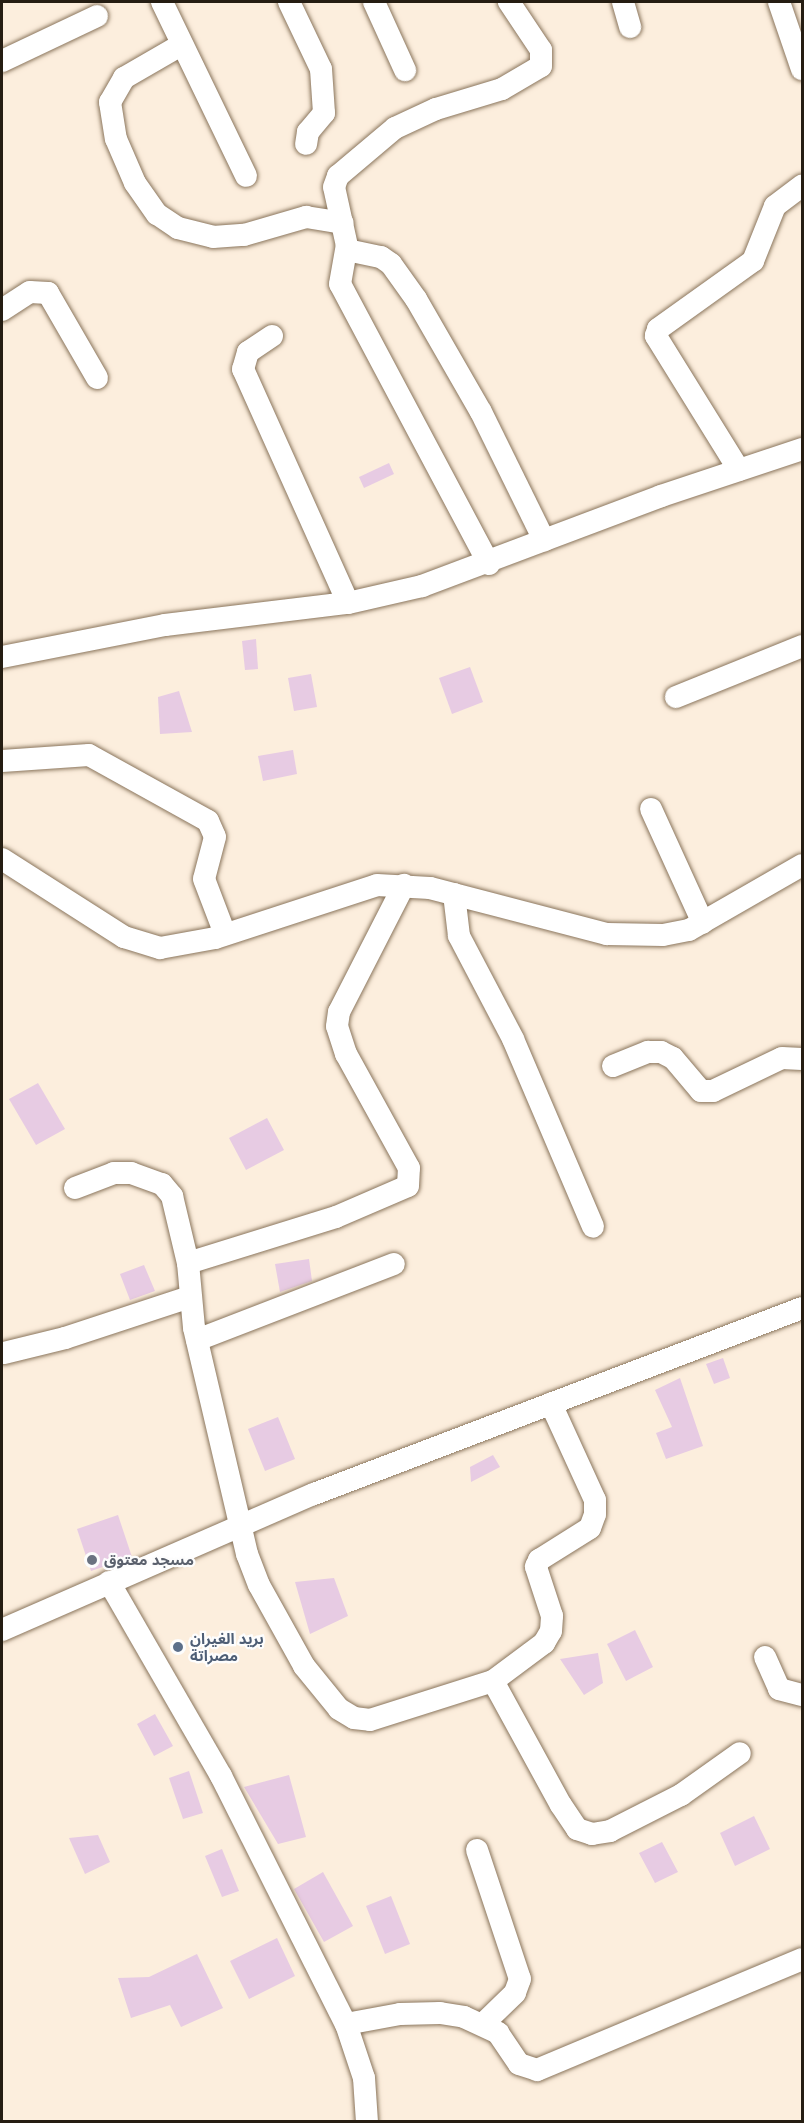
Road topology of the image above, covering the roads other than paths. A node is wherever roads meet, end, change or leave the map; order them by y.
1 (162, 2) edge
2 (289, 2) edge
3 (374, 2) edge
4 (509, 2) edge
5 (623, 2) edge
6 (779, 2) edge
7 (97, 16) dead end
8 (630, 27) dead end
9 (181, 45) junction
10 (2, 61) edge
11 (802, 69) edge
12 (405, 70) dead end
13 (306, 144) dead end
14 (246, 176) dead end
15 (802, 186) edge
16 (343, 223) junction
17 (347, 250) junction
18 (2, 310) edge
19 (272, 336) dead end
20 (97, 378) dead end
21 (802, 448) edge
22 (739, 470) junction
23 (544, 540) junction
24 (489, 564) junction
25 (348, 603) junction
26 (802, 646) edge
27 (4, 650) edge
28 (676, 697) dead end
29 (2, 761) edge
30 (651, 809) dead end
31 (2, 859) edge
32 (802, 865) edge
33 (404, 885) junction
34 (454, 894) junction
35 (703, 923) junction
36 (225, 934) junction
37 (802, 1059) edge
38 (613, 1066) dead end
39 (75, 1188) dead end
40 (593, 1227) dead end
41 (188, 1263) junction
42 (394, 1264) dead end
43 (190, 1296) junction
44 (802, 1308) edge
45 (197, 1340) junction
46 (4, 1353) dead end
47 (551, 1404) junction
48 (239, 1526) junction
49 (109, 1582) junction
50 (2, 1630) edge
51 (765, 1657) dead end
52 (493, 1681) junction
53 (802, 1695) edge
54 (740, 1753) dead end
55 (477, 1850) dead end
56 (802, 1959) edge
57 (484, 2023) junction
58 (346, 2024) junction
59 (367, 2121) edge

1 - 9 street
2 - 13 street
3 - 12 street
4 - 16 street
5 - 8 street
6 - 11 street
7 - 10 street
9 - 14 street
9 - 16 street
15 - 22 street
16 - 17 street
17 - 23 street
17 - 24 street
18 - 20 street
19 - 25 street
21 - 22 street
22 - 23 street
23 - 24 street
24 - 25 street
25 - 27 street
26 - 28 street
29 - 36 street
30 - 35 street
31 - 36 street
32 - 35 street
33 - 34 street
33 - 36 street
33 - 41 street
34 - 35 street
34 - 40 street
37 - 38 street
39 - 41 street
41 - 43 street
42 - 45 street
43 - 45 street
43 - 46 street
44 - 47 street
45 - 48 street
47 - 48 street
47 - 52 street
48 - 49 street
48 - 52 street
49 - 50 street
49 - 58 street
51 - 53 street
52 - 54 street
55 - 57 street
56 - 57 street
57 - 58 street
58 - 59 street

